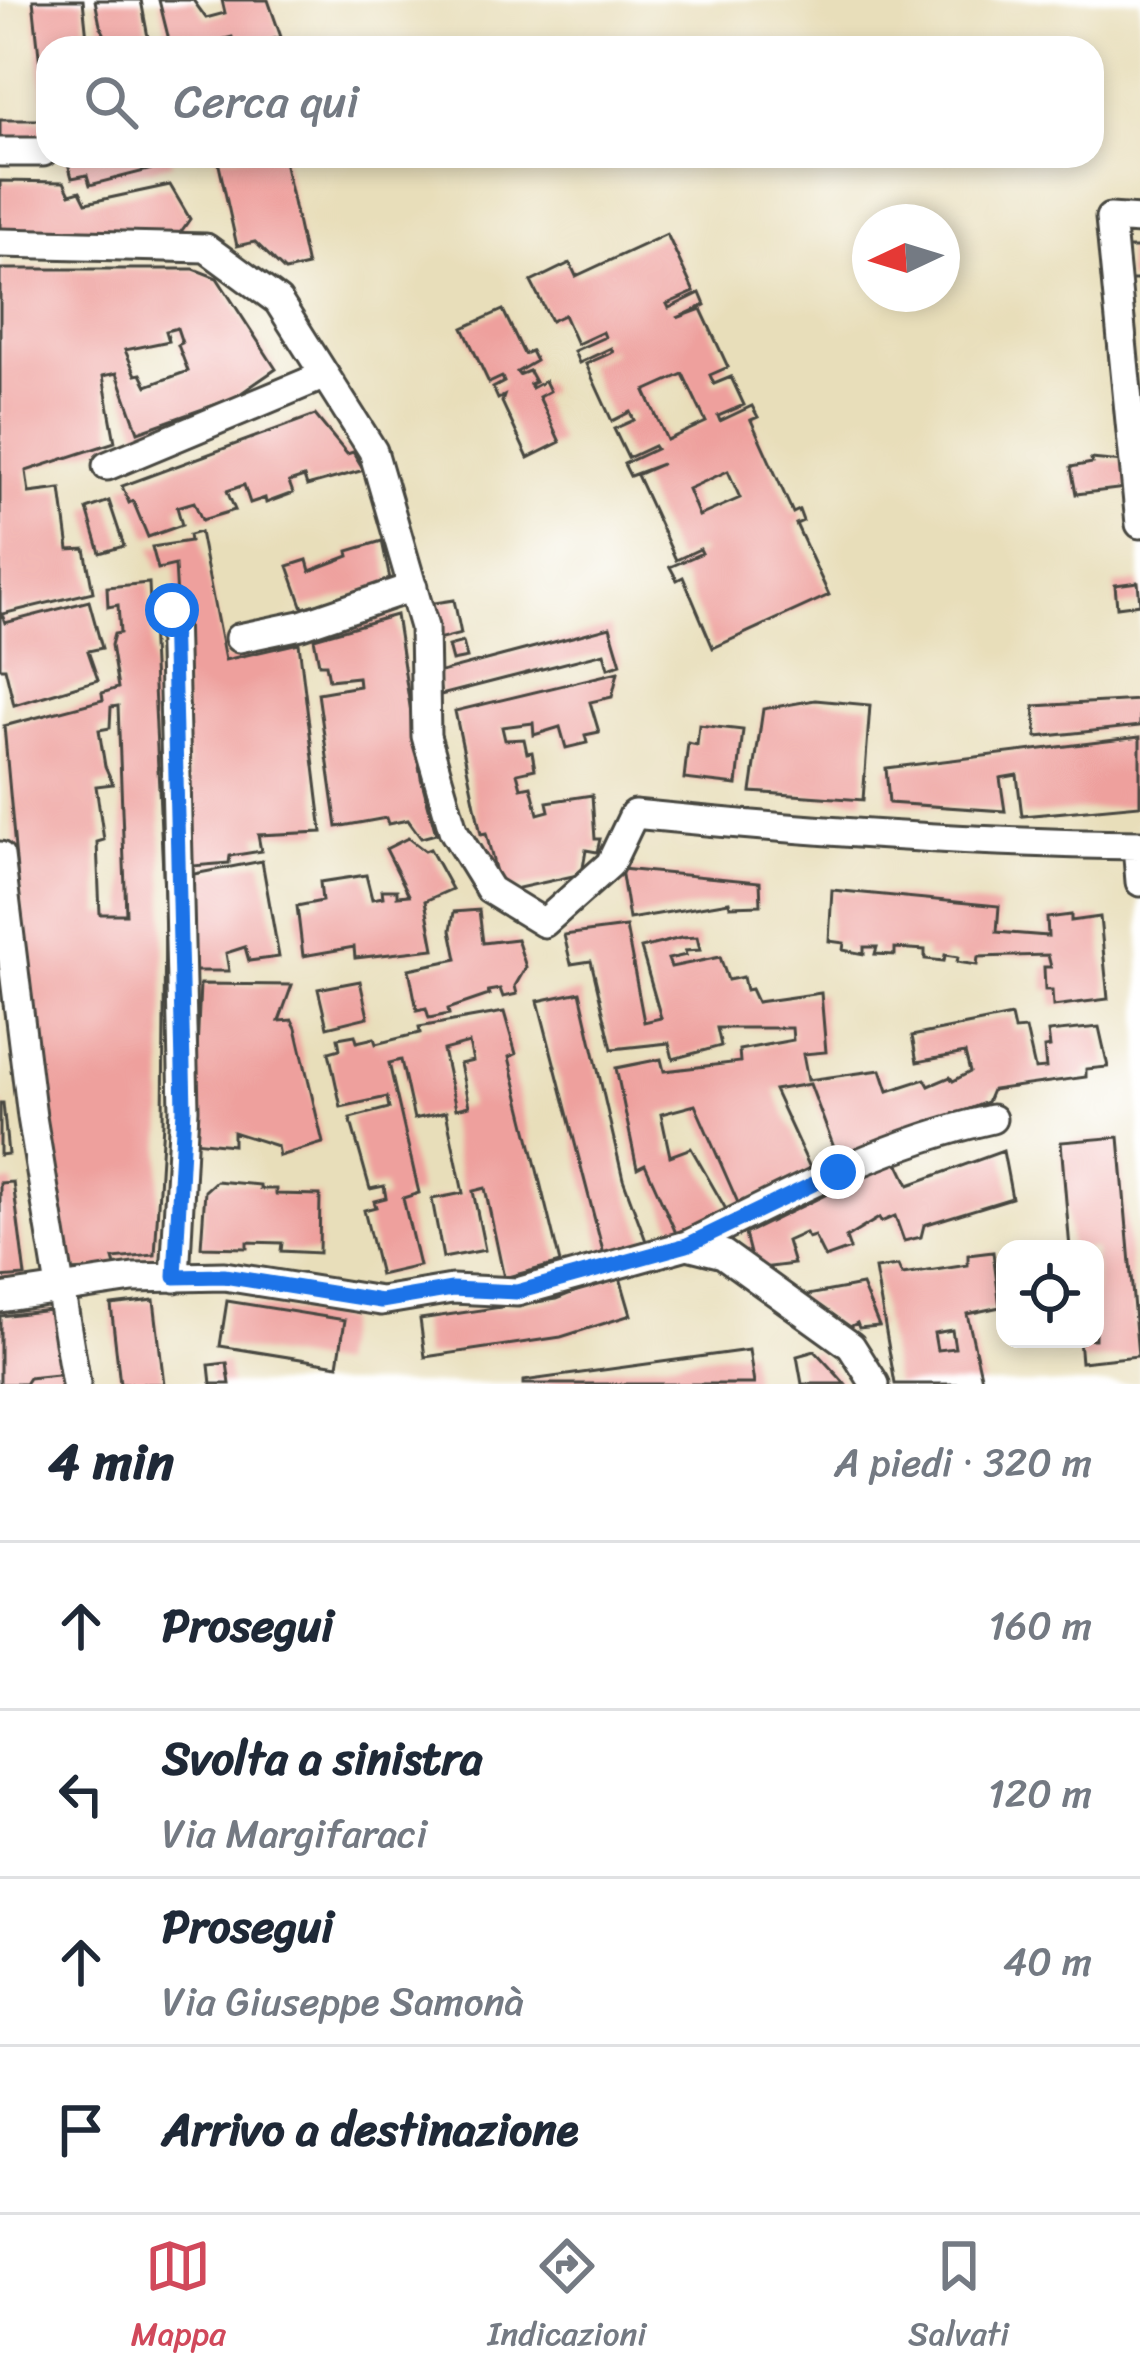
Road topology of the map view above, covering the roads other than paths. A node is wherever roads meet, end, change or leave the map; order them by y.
1 (0, 152) edge
2 (36, 152) edge
3 (1140, 220) edge
4 (0, 243) edge
5 (325, 375) junction
6 (107, 466) dead end
7 (1140, 524) edge
8 (413, 587) junction
9 (172, 610) dead end
10 (239, 638) dead end
11 (1138, 845) edge
12 (0, 856) edge
13 (1140, 882) edge
14 (992, 1119) dead end
15 (687, 1245) junction
16 (175, 1277) junction
17 (61, 1288) junction
18 (0, 1298) edge
19 (76, 1384) edge
20 (875, 1384) edge

1 - 2 street
3 - 7 street
4 - 5 street
5 - 6 street
5 - 8 street
8 - 10 street
8 - 11 street
9 - 16 street
11 - 13 street
12 - 17 street
14 - 15 street
15 - 16 street
15 - 20 street
16 - 17 street
17 - 18 street
17 - 19 street

